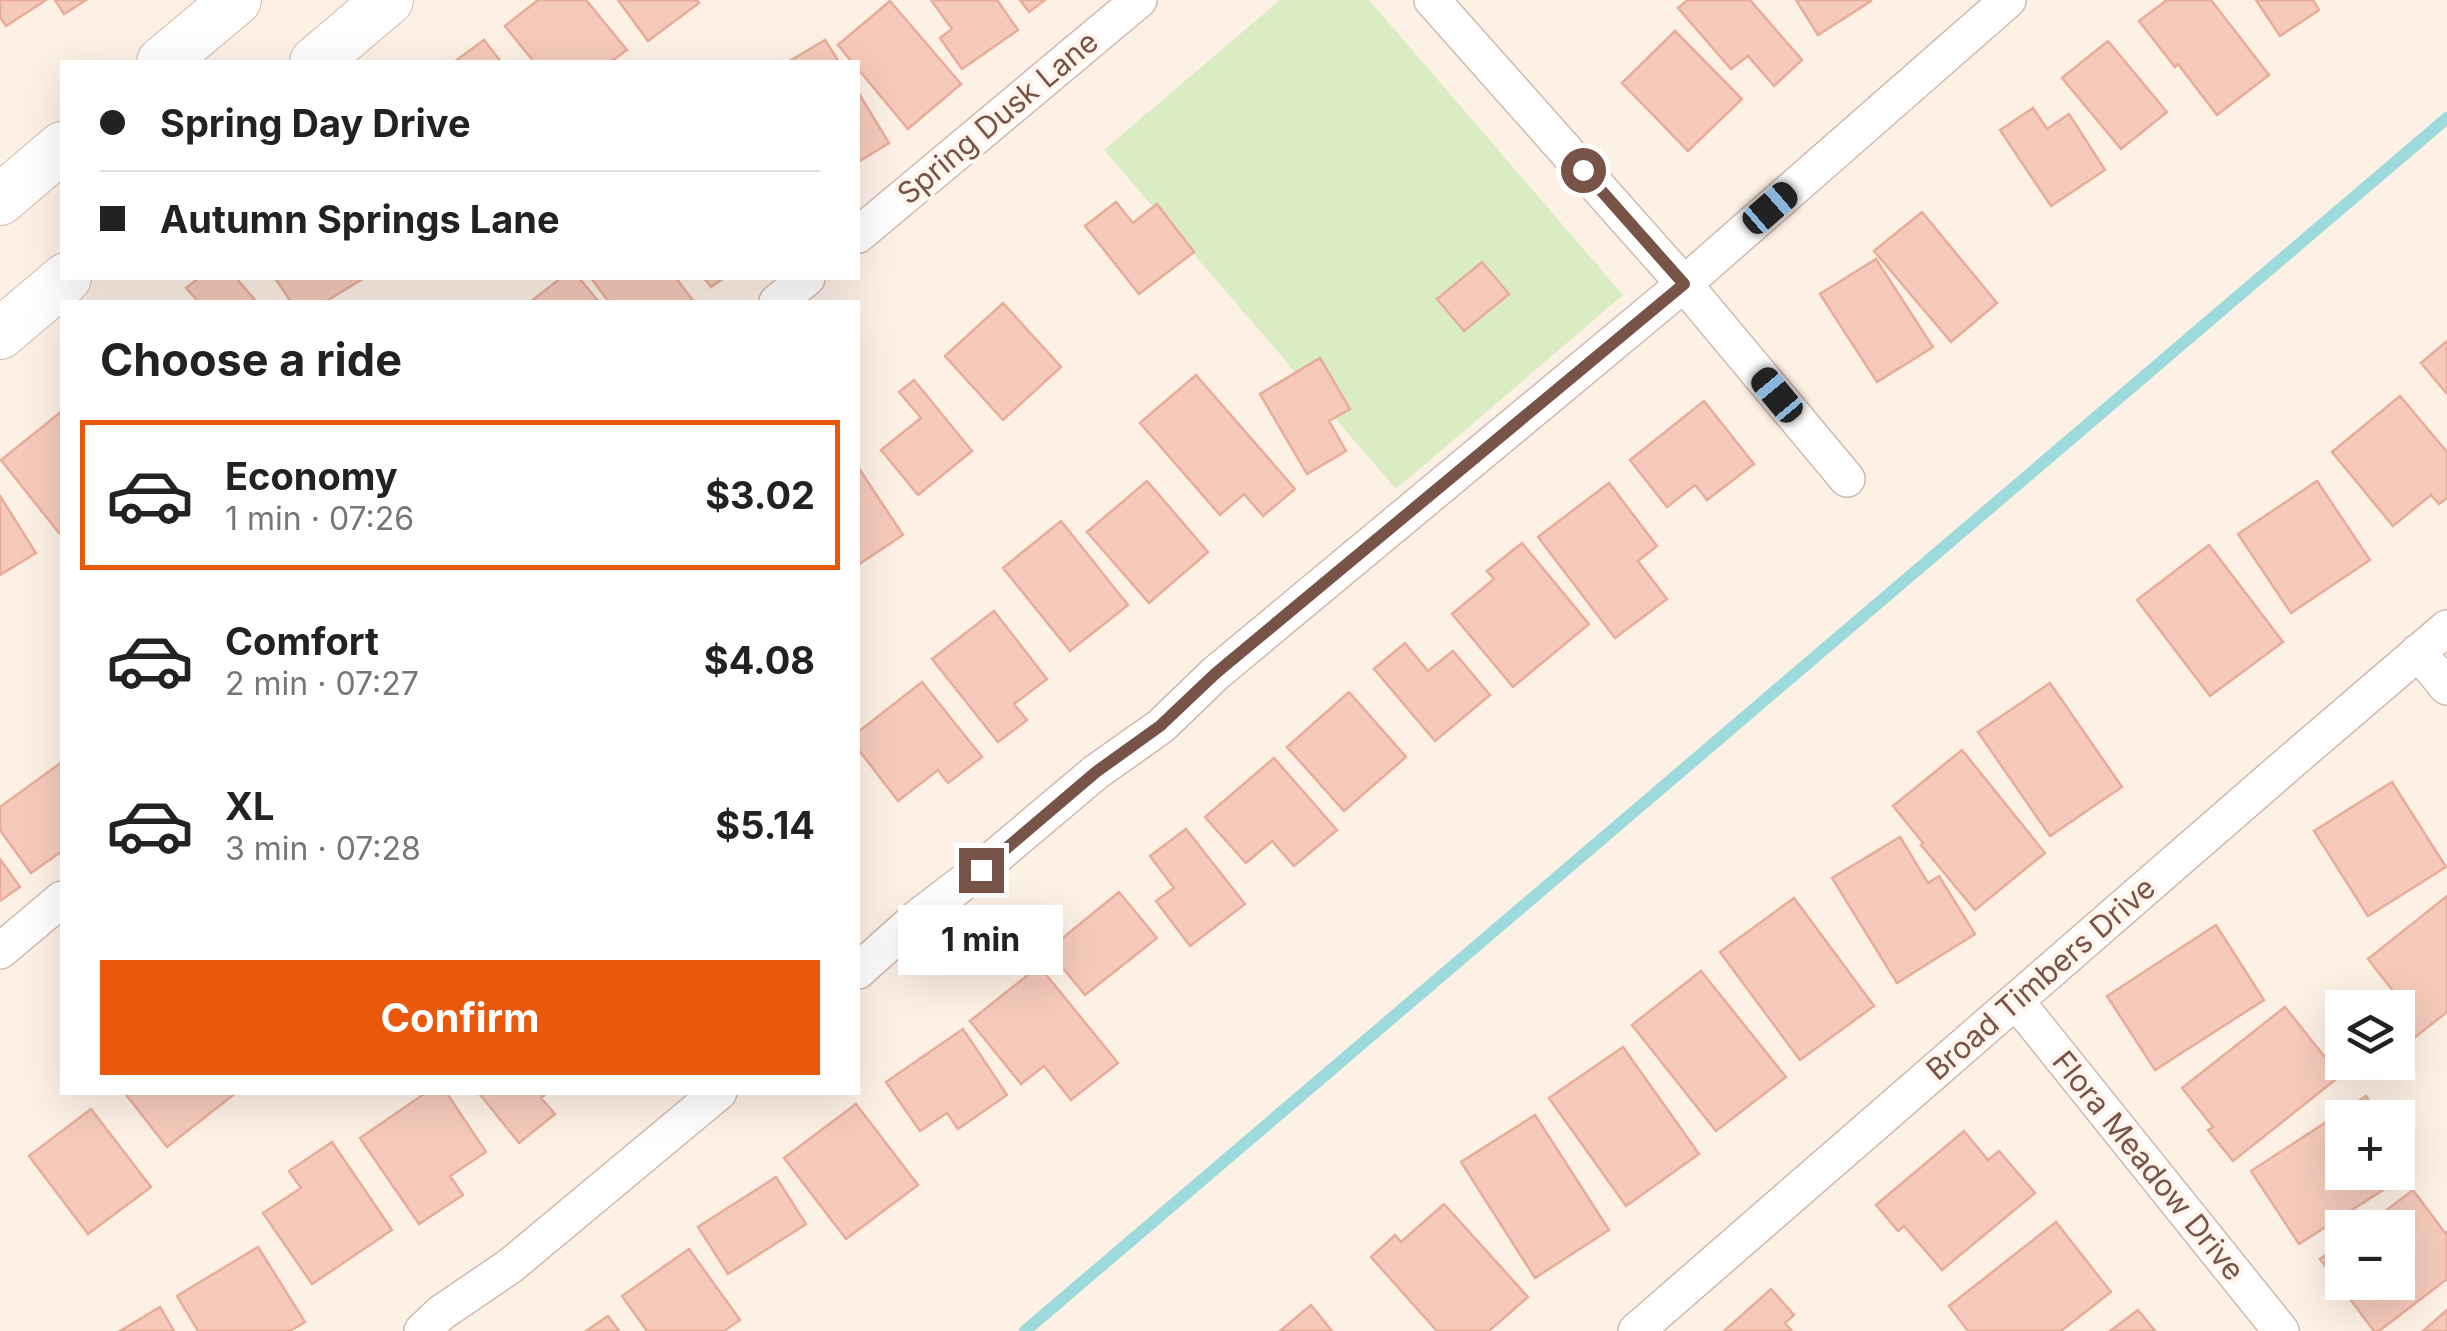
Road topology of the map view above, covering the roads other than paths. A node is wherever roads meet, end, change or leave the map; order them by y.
1 (236, 0) edge
2 (388, 0) edge
3 (1140, 0) edge
4 (1432, 0) edge
5 (2008, 0) edge
6 (164, 60) edge
7 (318, 60) edge
8 (60, 149) edge
9 (0, 200) edge
10 (860, 234) edge
11 (64, 280) edge
12 (804, 280) edge
13 (1684, 284) junction
14 (780, 300) edge
15 (1, 331) edge
16 (1847, 479) dead end
17 (2447, 628) edge
18 (2418, 652) junction
19 (2447, 688) edge
20 (60, 901) edge
21 (0, 951) edge
22 (860, 970) edge
23 (2016, 1001) junction
24 (715, 1095) edge
25 (422, 1331) edge
26 (1636, 1331) edge
27 (2281, 1331) edge

1 - 6 main road
2 - 7 main road
3 - 10 street, Spring Dusk Lane
4 - 13 street
5 - 13 street
8 - 9 main road
11 - 15 main road
12 - 14 street
13 - 16 street
13 - 22 street
17 - 18 street, Broad Timbers Drive
18 - 19 street
18 - 23 street, Broad Timbers Drive
20 - 21 street
23 - 26 street, Broad Timbers Drive
23 - 27 street, Flora Meadow Drive
24 - 25 street

